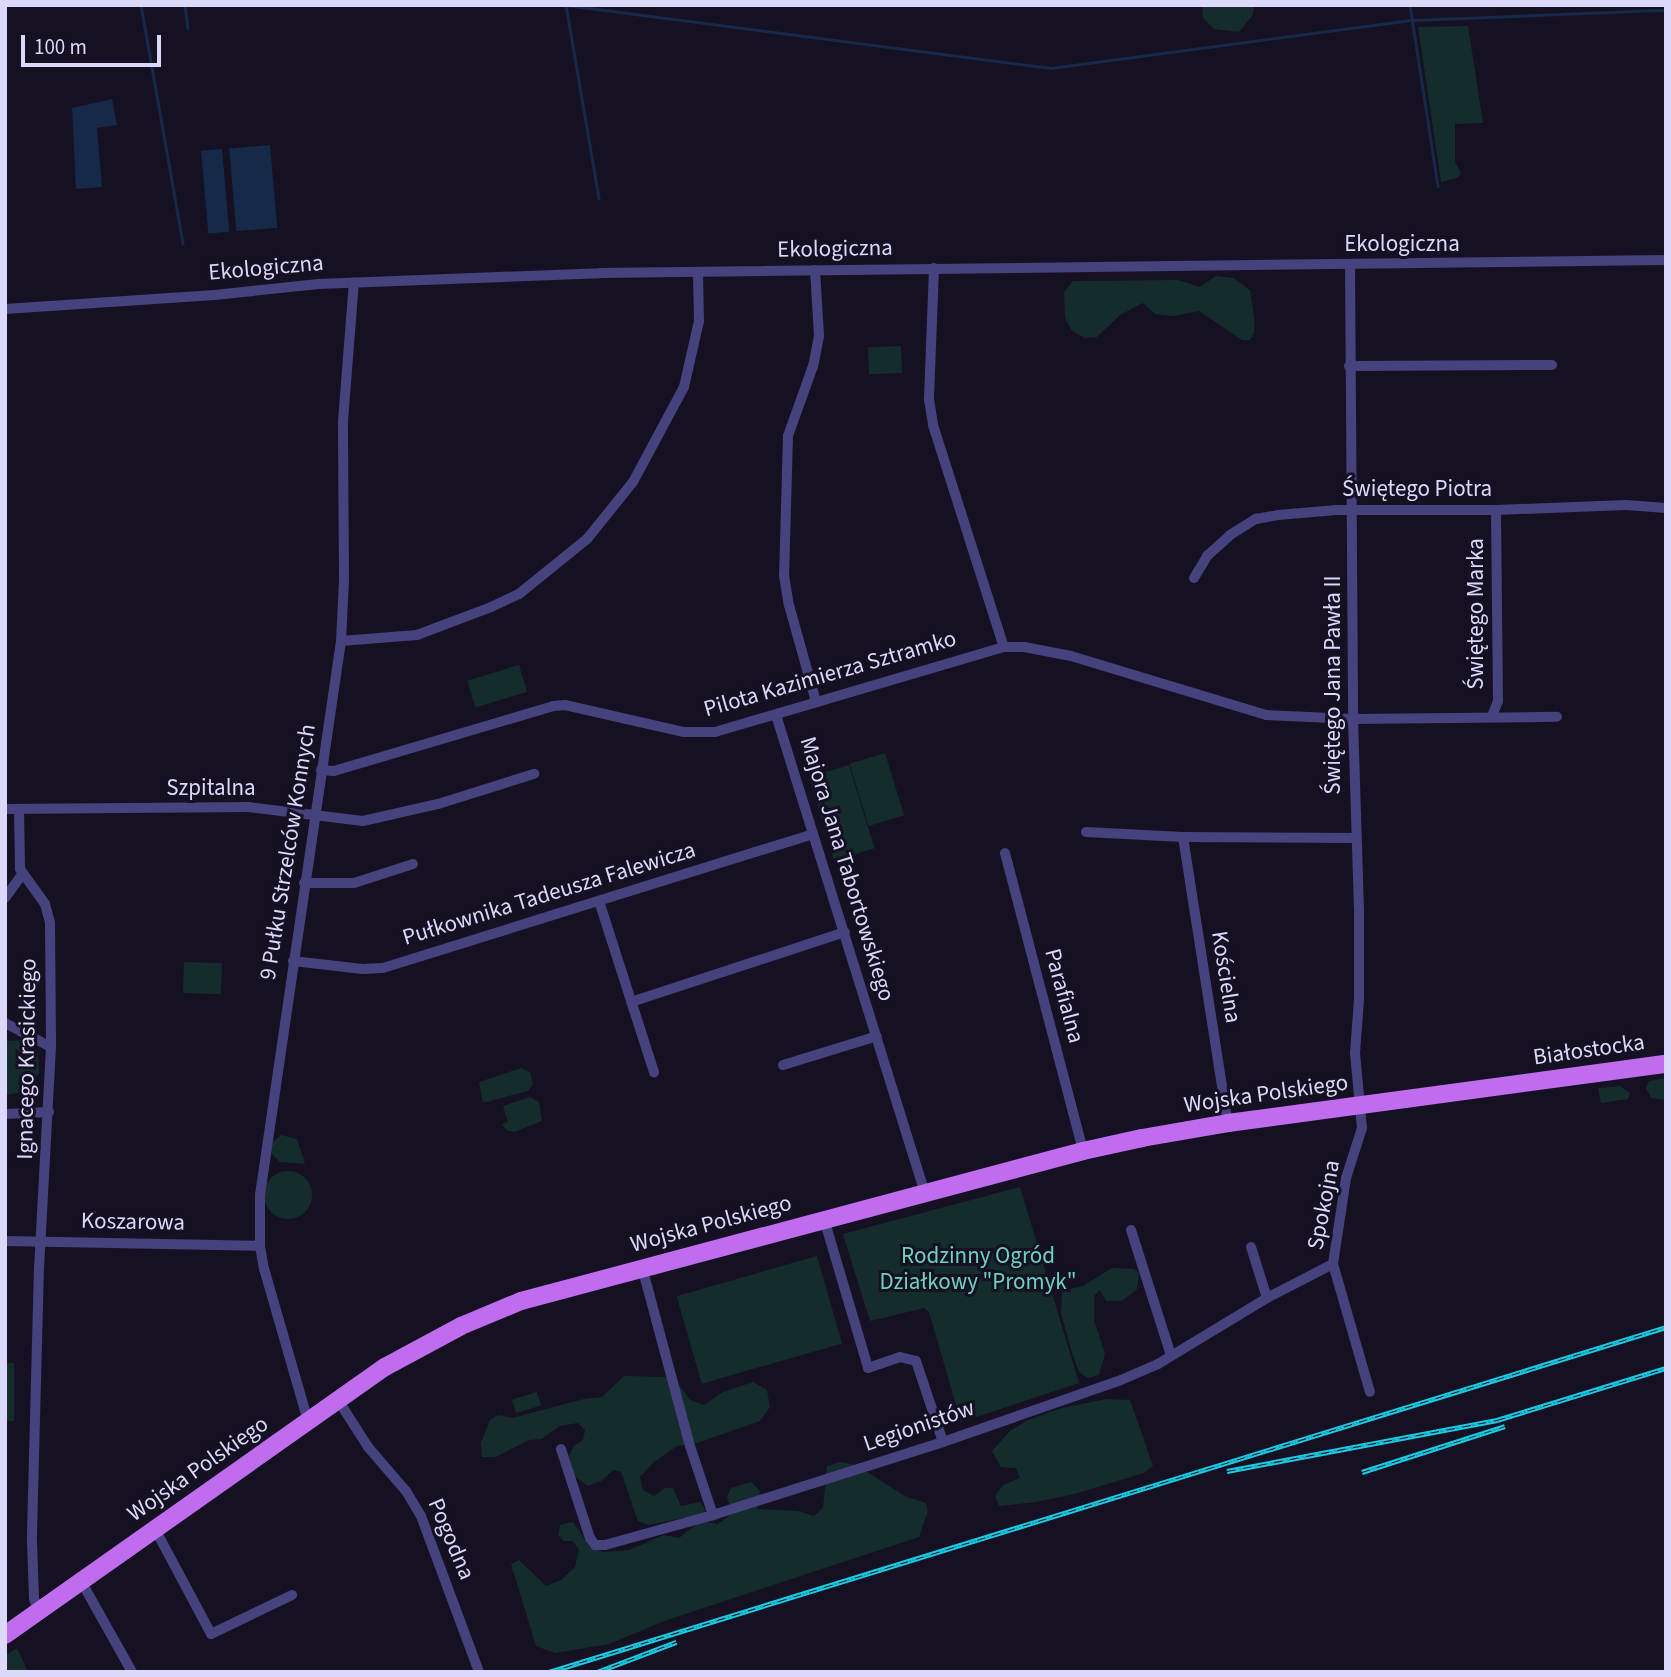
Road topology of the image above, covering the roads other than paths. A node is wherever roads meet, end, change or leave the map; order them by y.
1 (1666, 260) edge
2 (1350, 265) junction
3 (934, 268) junction
4 (815, 270) junction
5 (698, 272) junction
6 (354, 282) junction
7 (5, 309) edge
8 (1552, 365) dead end
9 (1349, 366) junction
10 (1666, 508) edge
11 (1496, 510) junction
12 (1353, 511) junction
13 (1194, 578) dead end
14 (341, 641) junction
15 (1004, 647) junction
16 (816, 702) junction
17 (776, 715) junction
18 (1492, 716) junction
19 (1557, 718) dead end
20 (1353, 719) junction
21 (321, 770) junction
22 (534, 774) dead end
23 (5, 809) edge
24 (19, 810) junction
25 (314, 816) junction
26 (1086, 832) dead end
27 (813, 834) junction
28 (1183, 837) junction
29 (1356, 838) junction
30 (1005, 853) dead end
31 (413, 864) dead end
32 (22, 875) junction
33 (304, 883) junction
34 (5, 898) edge
35 (599, 901) junction
36 (845, 932) junction
37 (293, 961) junction
38 (631, 1002) junction
39 (5, 1023) edge
40 (877, 1036) junction
41 (51, 1047) junction
42 (1666, 1064) edge
43 (783, 1065) dead end
44 (654, 1072) dead end
45 (1519, 1084) joint
46 (1361, 1105) junction
47 (48, 1112) junction
48 (5, 1114) edge
49 (1228, 1123) junction
50 (1083, 1151) junction
51 (925, 1192) junction
52 (824, 1219) junction
53 (1132, 1230) dead end
54 (5, 1241) edge
55 (40, 1241) junction
56 (260, 1246) junction
57 (1251, 1247) dead end
58 (1333, 1264) junction
59 (642, 1268) junction
60 (1267, 1298) junction
61 (1171, 1355) junction
62 (1370, 1392) dead end
63 (338, 1400) junction
64 (308, 1421) junction
65 (943, 1442) junction
66 (561, 1448) dead end
67 (713, 1515) junction
68 (155, 1529) junction
69 (81, 1581) junction
70 (292, 1595) dead end
71 (38, 1611) junction
72 (5, 1635) edge
73 (132, 1672) edge
74 (479, 1672) edge

1 - 2 street, Ekologiczna
2 - 3 street, Ekologiczna
2 - 9 street, Świętego Jana Pawła II
3 - 4 street, Ekologiczna
3 - 15 street
4 - 5 street, Ekologiczna
4 - 16 street, Majora Jana Tabortowskiego
5 - 6 street, Ekologiczna
5 - 14 street
6 - 7 street, Ekologiczna
6 - 14 street, 9 Pułku Strzelców Konnych
8 - 9 street
9 - 12 street, Świętego Jana Pawła II
10 - 11 street, Świętego Piotra
11 - 12 street, Świętego Piotra
11 - 18 street, Świętego Marka
12 - 13 street, Świętego Piotra
12 - 20 street, Świętego Jana Pawła II
14 - 21 street, 9 Pułku Strzelców Konnych
15 - 16 street, Pilota Kazimierza Sztramko
15 - 20 street, Pilota Kazimierza Sztramko
16 - 17 street, Pilota Kazimierza Sztramko
17 - 21 street, Pilota Kazimierza Sztramko
17 - 27 street, Majora Jana Tabortowskiego
18 - 19 street, Pilota Kazimierza Sztramko
18 - 20 street, Pilota Kazimierza Sztramko
20 - 29 street, Świętego Jana Pawła II
21 - 25 street, 9 Pułku Strzelców Konnych
22 - 25 street, Szpitalna
23 - 24 street, Szpitalna
24 - 25 street, Szpitalna
24 - 32 street
25 - 33 street, 9 Pułku Strzelców Konnych
26 - 28 street
27 - 35 street, Pułkownika Tadeusza Falewicza
27 - 36 street, Majora Jana Tabortowskiego
28 - 29 street
28 - 49 street, Kościelna
29 - 46 street, Świętego Jana Pawła II
30 - 50 street, Parafialna
31 - 33 street
32 - 34 street
32 - 41 street, Ignacego Krasickiego
33 - 37 street, 9 Pułku Strzelców Konnych
35 - 37 street, Pułkownika Tadeusza Falewicza
35 - 38 street
36 - 38 street
36 - 40 street, Majora Jana Tabortowskiego
37 - 56 street, 9 Pułku Strzelców Konnych
38 - 44 street
39 - 41 street
40 - 43 street, Majora Jana Tabortowskiego
40 - 51 street, Majora Jana Tabortowskiego
41 - 47 street, Ignacego Krasickiego
42 - 45 main road, Białostocka
45 - 46 main road, Wojska Polskiego
46 - 49 main road, Wojska Polskiego
46 - 58 street, Spokojna
47 - 48 street
47 - 55 street, Ignacego Krasickiego
49 - 50 main road, Wojska Polskiego
50 - 51 main road, Wojska Polskiego
51 - 52 main road, Wojska Polskiego
52 - 59 main road, Wojska Polskiego
52 - 65 street
53 - 61 street
54 - 55 street, Koszarowa
55 - 56 street, Koszarowa
55 - 71 street, Ignacego Krasickiego
56 - 64 street, 9 Pułku Strzelców Konnych
57 - 60 street
58 - 60 street, Legionistów
58 - 62 street, Spokojna
59 - 63 main road, Wojska Polskiego
59 - 67 street
60 - 61 street, Legionistów
61 - 65 street, Legionistów
63 - 64 main road, Wojska Polskiego
63 - 74 street, Pogodna
64 - 68 main road, Wojska Polskiego
65 - 67 street, Legionistów
66 - 67 street, Legionistów
68 - 69 main road, Wojska Polskiego
68 - 70 street
69 - 71 main road, Wojska Polskiego
69 - 73 street
71 - 72 main road, Wojska Polskiego

